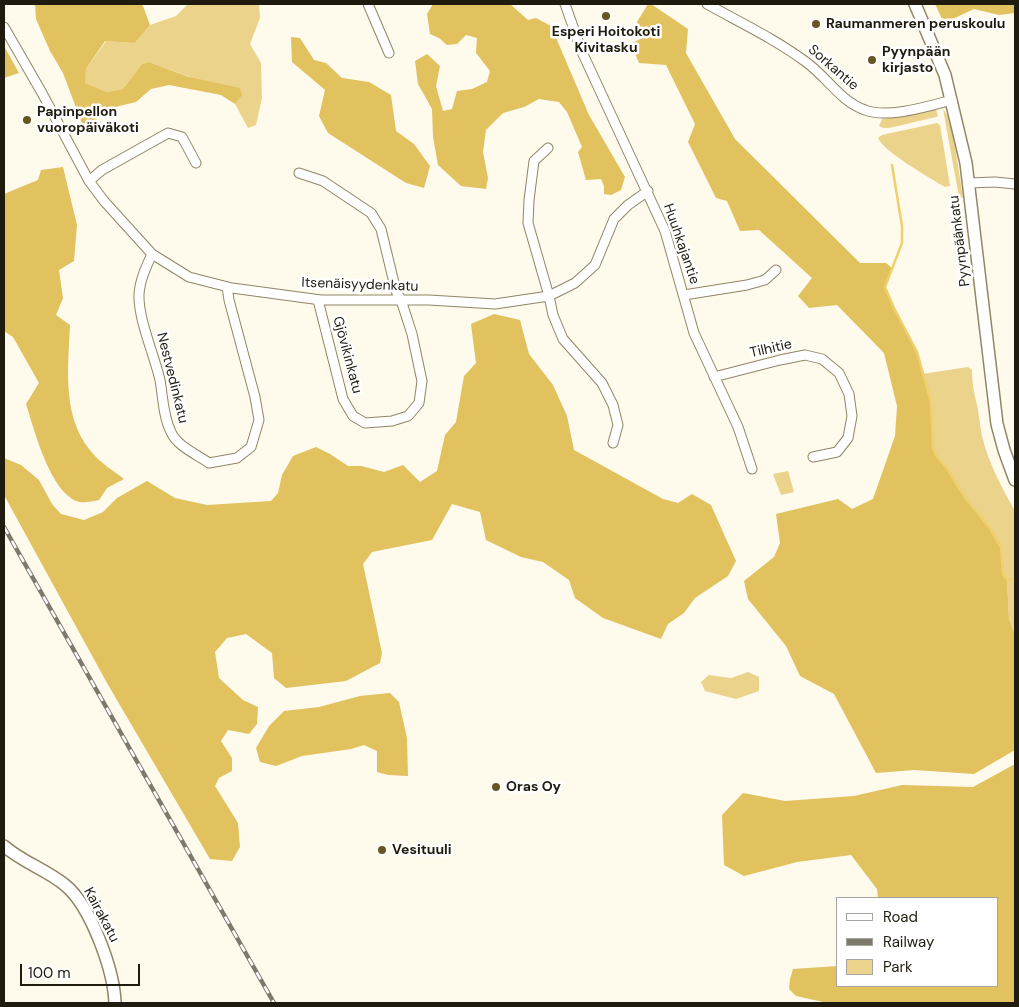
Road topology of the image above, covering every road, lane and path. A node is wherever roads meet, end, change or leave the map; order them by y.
1 (368, 4) edge
2 (565, 4) edge
3 (707, 4) edge
4 (916, 4) edge
5 (4, 27) edge
6 (389, 53) dead end
7 (952, 100) junction
8 (548, 148) dead end
9 (196, 163) dead end
10 (299, 173) dead end
11 (89, 181) junction
12 (969, 183) junction
13 (1015, 184) edge
14 (648, 192) junction
15 (152, 254) junction
16 (776, 270) dead end
17 (227, 287) junction
18 (684, 295) junction
19 (549, 296) junction
20 (318, 300) junction
21 (401, 300) junction
22 (714, 377) junction
23 (613, 443) dead end
24 (813, 457) dead end
25 (752, 469) dead end
26 (1015, 480) edge
27 (4, 846) edge
28 (115, 1003) edge

1 - 6 street
2 - 14 street, Huuhkajantie
3 - 7 street, Sorkantie
4 - 7 main road, Pyynpäänkatu
5 - 11 street, Itsenäisyydenkatu
7 - 12 main road, Pyynpäänkatu
8 - 19 street
9 - 11 street
10 - 21 street, Gjövikinkatu
11 - 15 street, Itsenäisyydenkatu
12 - 13 street
12 - 26 main road, Pyynpäänkatu
14 - 18 street, Huuhkajantie
14 - 19 street, Itsenäisyydenkatu
15 - 17 street, Itsenäisyydenkatu
15 - 17 street, Nestvedinkatu
16 - 18 street
17 - 20 street, Itsenäisyydenkatu
18 - 22 street, Huuhkajantie
19 - 21 street, Itsenäisyydenkatu
19 - 23 street
20 - 21 street, Itsenäisyydenkatu
20 - 21 street, Gjövikinkatu
22 - 24 street, Tilhitie
22 - 25 street, Huuhkajantie
27 - 28 main road, Kairakatu

